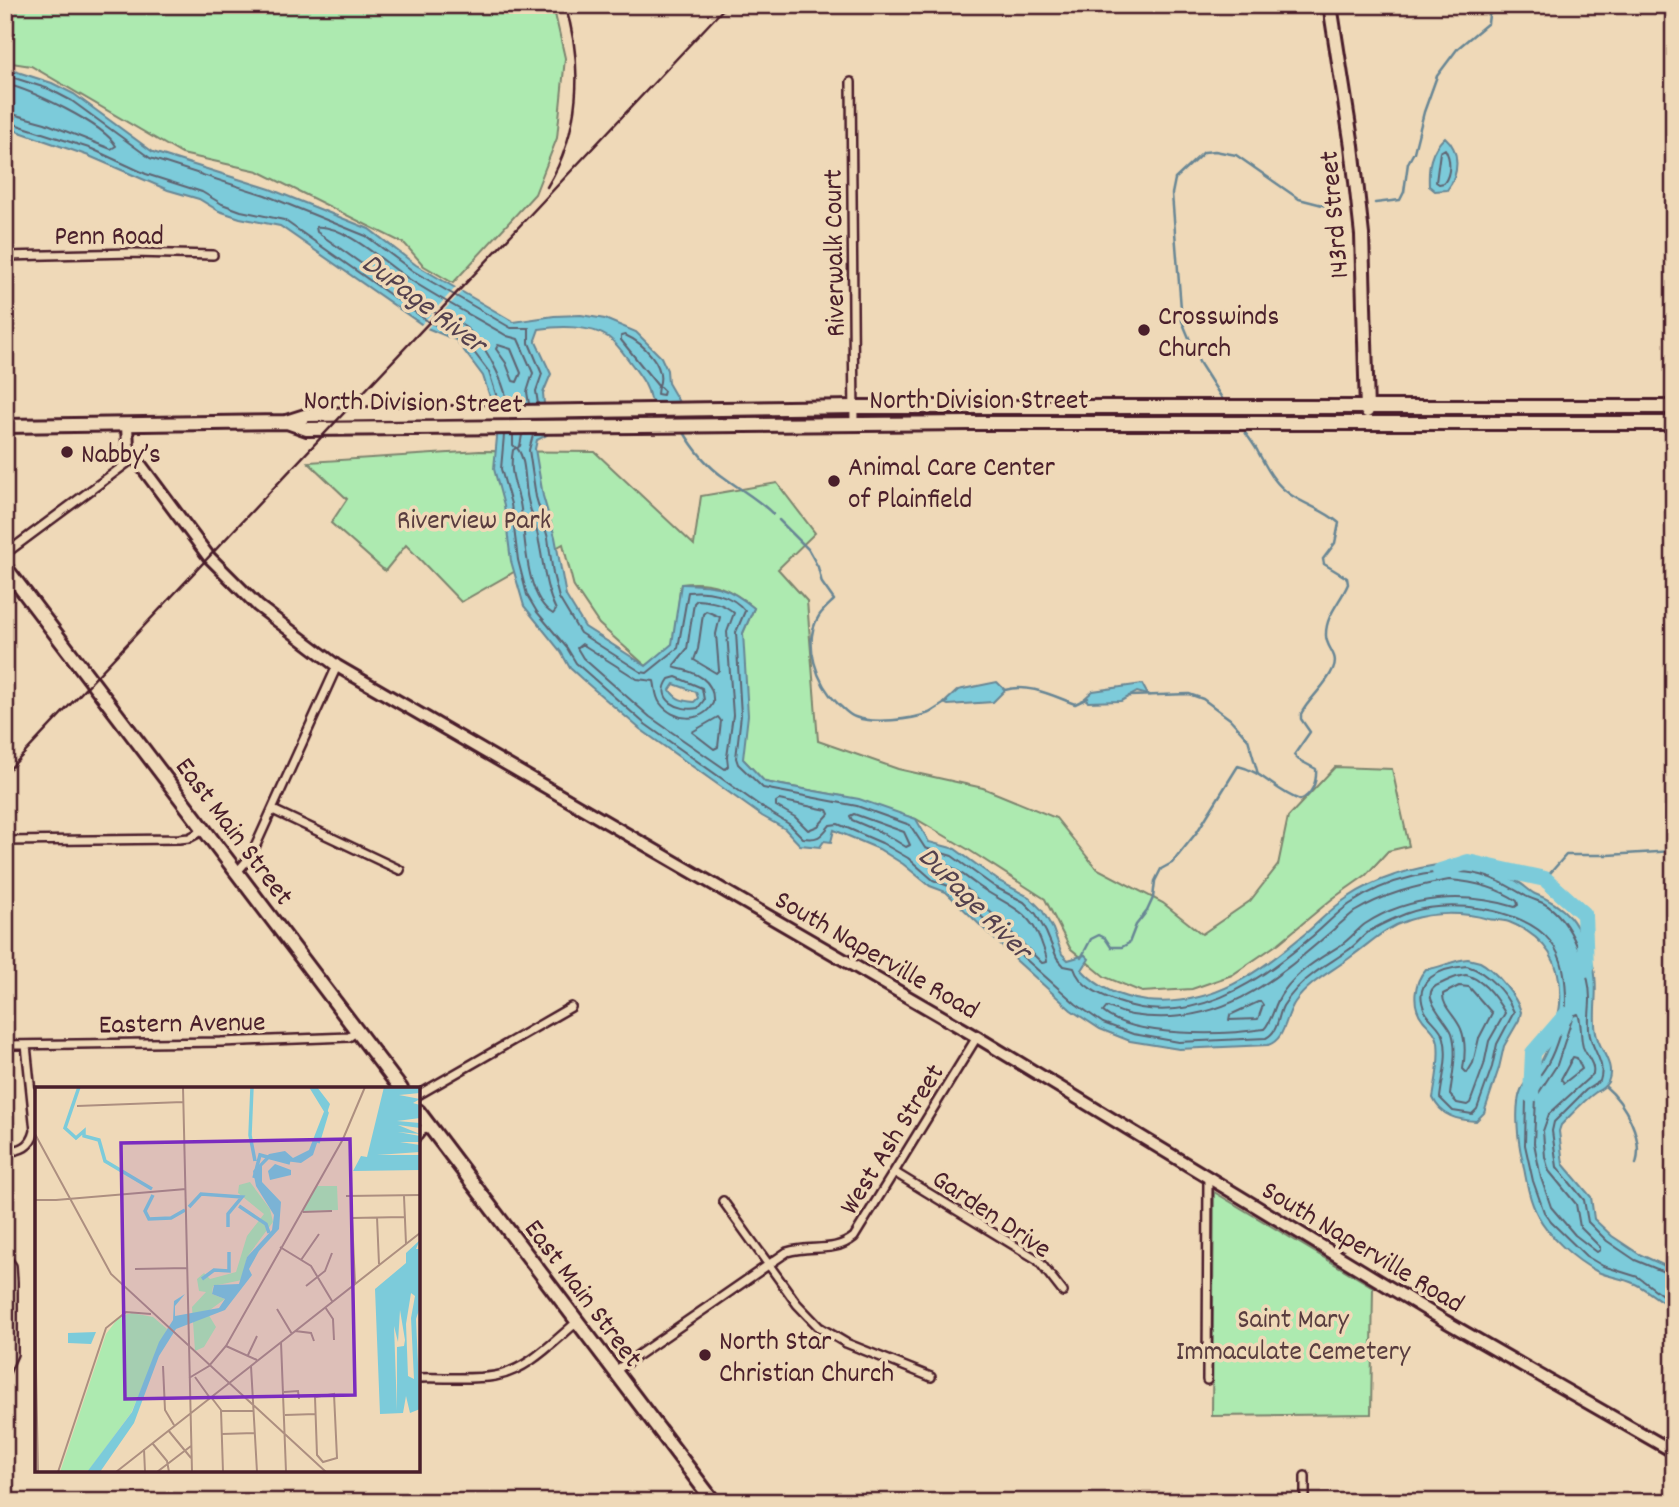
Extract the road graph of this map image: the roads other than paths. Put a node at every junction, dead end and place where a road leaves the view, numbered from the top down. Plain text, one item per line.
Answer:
1 (1330, 5) edge
2 (851, 82) dead end
3 (214, 255) dead end
4 (5, 256) edge
5 (1114, 406) junction
6 (1367, 406) junction
7 (854, 407) junction
8 (1674, 407) edge
9 (286, 422) junction
10 (1114, 422) junction
11 (1367, 422) junction
12 (1674, 423) edge
13 (854, 424) junction
14 (127, 425) junction
15 (5, 426) edge
16 (134, 458) junction
17 (5, 554) edge
18 (5, 568) edge
19 (337, 667) junction
20 (273, 810) junction
21 (204, 830) junction
22 (5, 841) edge
23 (400, 870) dead end
24 (237, 872) junction
25 (570, 1007) dead end
26 (357, 1031) junction
27 (977, 1037) junction
28 (5, 1045) edge
29 (26, 1045) junction
30 (399, 1087) edge
31 (420, 1094) edge
32 (420, 1113) edge
33 (428, 1123) junction
34 (420, 1133) edge
35 (5, 1151) edge
36 (894, 1172) junction
37 (1208, 1178) junction
38 (723, 1201) dead end
39 (5, 1256) edge
40 (768, 1264) junction
41 (1063, 1292) dead end
42 (577, 1322) junction
43 (5, 1371) edge
44 (615, 1371) junction
45 (931, 1377) dead end
46 (420, 1378) edge
47 (1207, 1380) dead end
48 (1674, 1452) edge
49 (1305, 1476) dead end
50 (714, 1502) edge
51 (1305, 1502) edge

1 - 6 main road, 143rd Street
2 - 7 street, Riverwalk Court
3 - 4 street, Penn Road
5 - 6 main road, North Division Street
5 - 7 main road, North Division Street
5 - 10 main road
6 - 8 main road, North Division Street
6 - 11 main road, 143rd Street
7 - 9 main road, North Division Street
7 - 13 street, Riverwalk Court
9 - 13 main road, North Division Street
9 - 14 main road, North Division Street
10 - 11 main road, North Division Street
10 - 13 main road, North Division Street
11 - 12 main road, North Division Street
14 - 15 main road, North Division Street
14 - 16 main road, South Naperville Road
16 - 17 street
16 - 19 main road, South Naperville Road
18 - 21 main road, East Main Street
19 - 20 street
19 - 27 main road, South Naperville Road
20 - 23 street
20 - 24 street
21 - 22 street
21 - 24 main road, East Main Street
24 - 26 main road, East Main Street
25 - 31 street
26 - 29 street, Eastern Avenue
26 - 30 main road, East Main Street
27 - 36 street, West Ash Street
27 - 37 main road, South Naperville Road
28 - 29 street, Eastern Avenue
29 - 35 street
32 - 33 main road, East Main Street
33 - 34 street
33 - 42 main road, East Main Street
36 - 40 street, West Ash Street
36 - 41 street, Garden Drive
37 - 47 street
37 - 48 main road, South Naperville Road
38 - 40 street
39 - 43 street
40 - 44 street, West Ash Street
40 - 45 street
42 - 44 main road, East Main Street
42 - 46 street
44 - 50 main road, East Main Street
49 - 51 street

